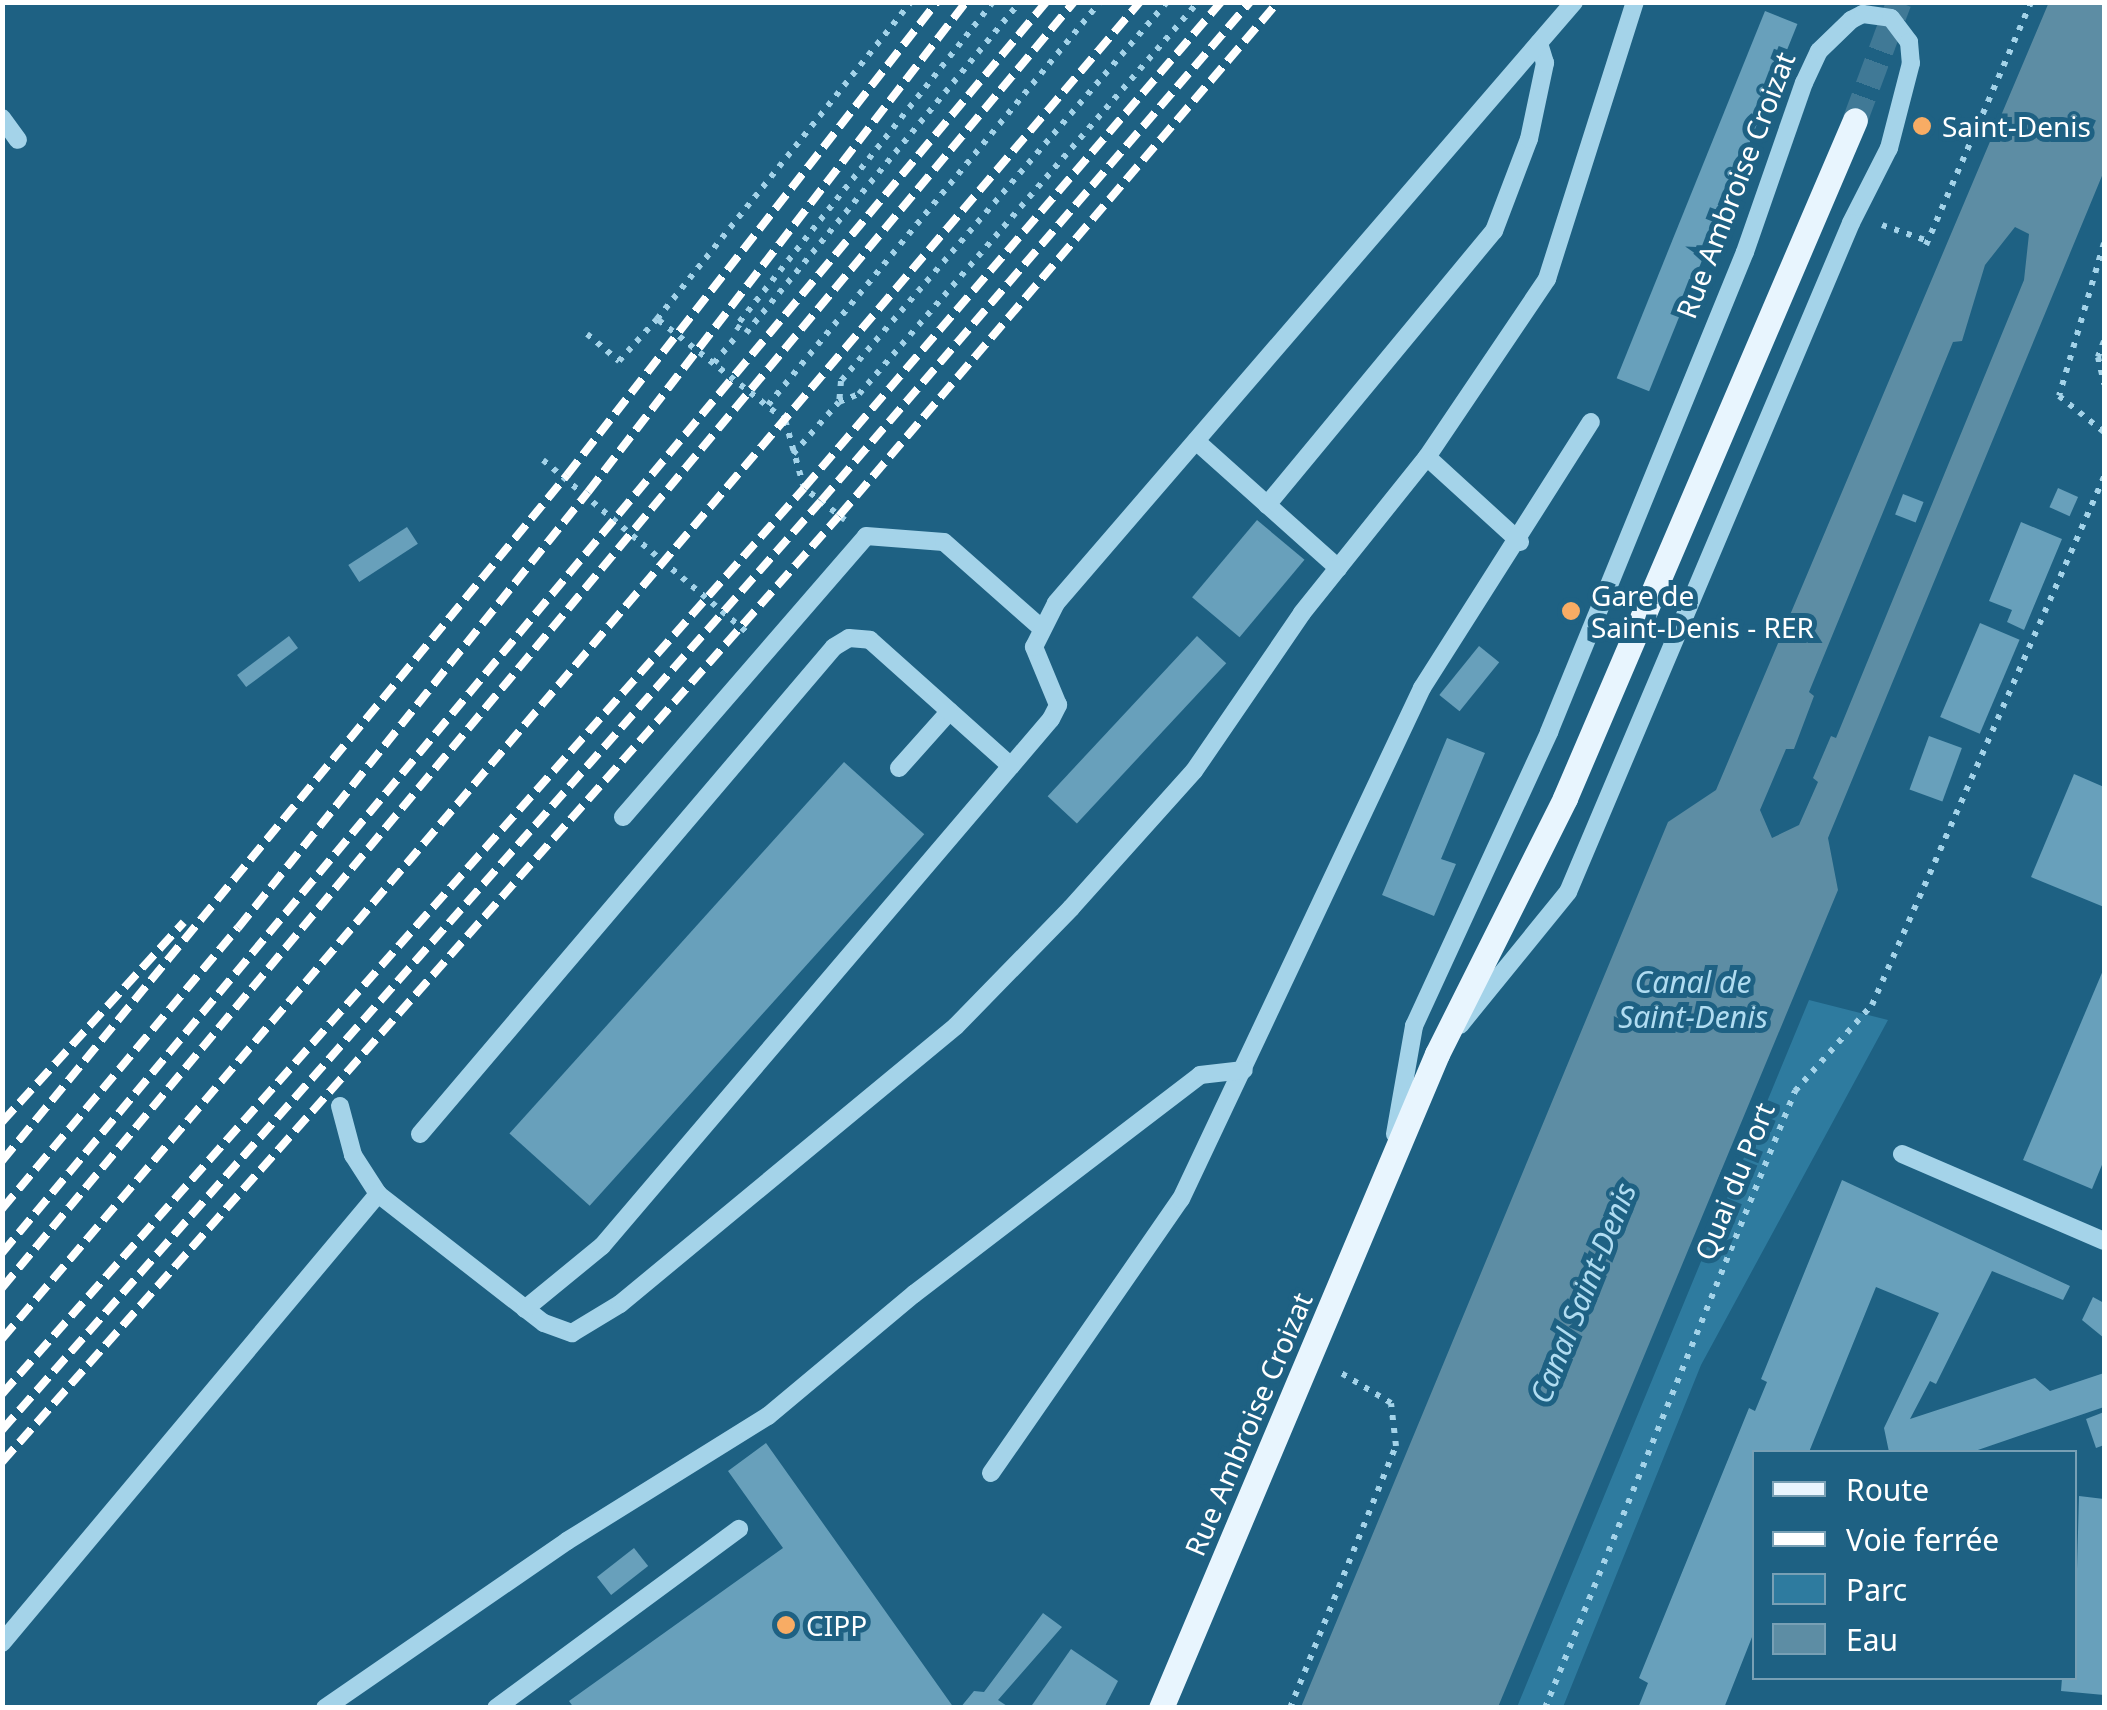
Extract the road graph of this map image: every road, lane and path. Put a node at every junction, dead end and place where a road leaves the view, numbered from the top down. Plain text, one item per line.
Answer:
1 (911, 2) edge
2 (992, 2) edge
3 (1020, 2) edge
4 (1100, 2) edge
5 (1167, 2) edge
6 (1198, 2) edge
7 (1574, 2) edge
8 (1635, 2) edge
9 (1839, 2) edge
10 (2032, 2) edge
11 (1850, 20) junction
12 (1539, 43) junction
13 (2, 118) edge
14 (1854, 120) tunnel mouth
15 (18, 140) dead end
16 (1889, 228) dead end
17 (2104, 243) edge
18 (657, 319) junction
19 (587, 334) dead end
20 (734, 339) dead end
21 (2104, 341) edge
22 (714, 363) junction
23 (2104, 384) edge
24 (839, 402) junction
25 (768, 405) junction
26 (1591, 422) dead end
27 (2104, 432) edge
28 (1196, 441) junction
29 (793, 455) junction
30 (1427, 457) junction
31 (543, 460) dead end
32 (2104, 478) edge
33 (1267, 505) junction
34 (866, 536) junction
35 (1520, 542) junction
36 (1338, 568) junction
37 (1040, 627) junction
38 (766, 647) junction
39 (950, 712) junction
40 (1011, 766) junction
41 (899, 768) dead end
42 (623, 817) dead end
43 (1436, 1054) junction
44 (1244, 1070) junction
45 (340, 1106) dead end
46 (420, 1134) dead end
47 (1902, 1154) dead end
48 (1390, 1164) junction
49 (378, 1194) junction
50 (2104, 1241) edge
51 (525, 1309) junction
52 (1309, 1355) junction
53 (990, 1473) dead end
54 (738, 1529) dead end
55 (2, 1643) edge
56 (326, 1708) edge
57 (496, 1708) edge
58 (1162, 1708) edge
59 (1290, 1708) edge
60 (1545, 1708) edge

1 - 18 path
2 - 3 path
4 - 25 path
5 - 24 path
6 - 24 path
7 - 12 street
8 - 30 street
9 - 11 street
10 - 16 path
11 - 43 street, Rue Ambroise Croizat
11 - 48 street, Rue Ambroise Croizat
12 - 28 street
12 - 33 street
13 - 15 street
14 - 43 main road, Rue Ambroise Croizat
17 - 27 path
18 - 19 path
18 - 22 path
20 - 22 path
21 - 23 path
22 - 25 path
24 - 29 path
25 - 29 path
26 - 35 street
28 - 33 street
28 - 37 street
29 - 34 path
30 - 35 street
30 - 36 street
31 - 38 path
32 - 60 path, Quai du Port
33 - 36 street
34 - 37 street
34 - 38 street
35 - 44 street
36 - 51 street
37 - 40 street
38 - 42 street
39 - 40 street
39 - 41 street
39 - 46 street
40 - 51 street
43 - 48 main road, Rue Ambroise Croizat
44 - 53 street
44 - 56 street
45 - 49 street
47 - 50 street
48 - 52 main road, Rue Ambroise Croizat
49 - 51 street
49 - 55 street
52 - 58 main road, Rue Ambroise Croizat
52 - 59 path
54 - 57 street

